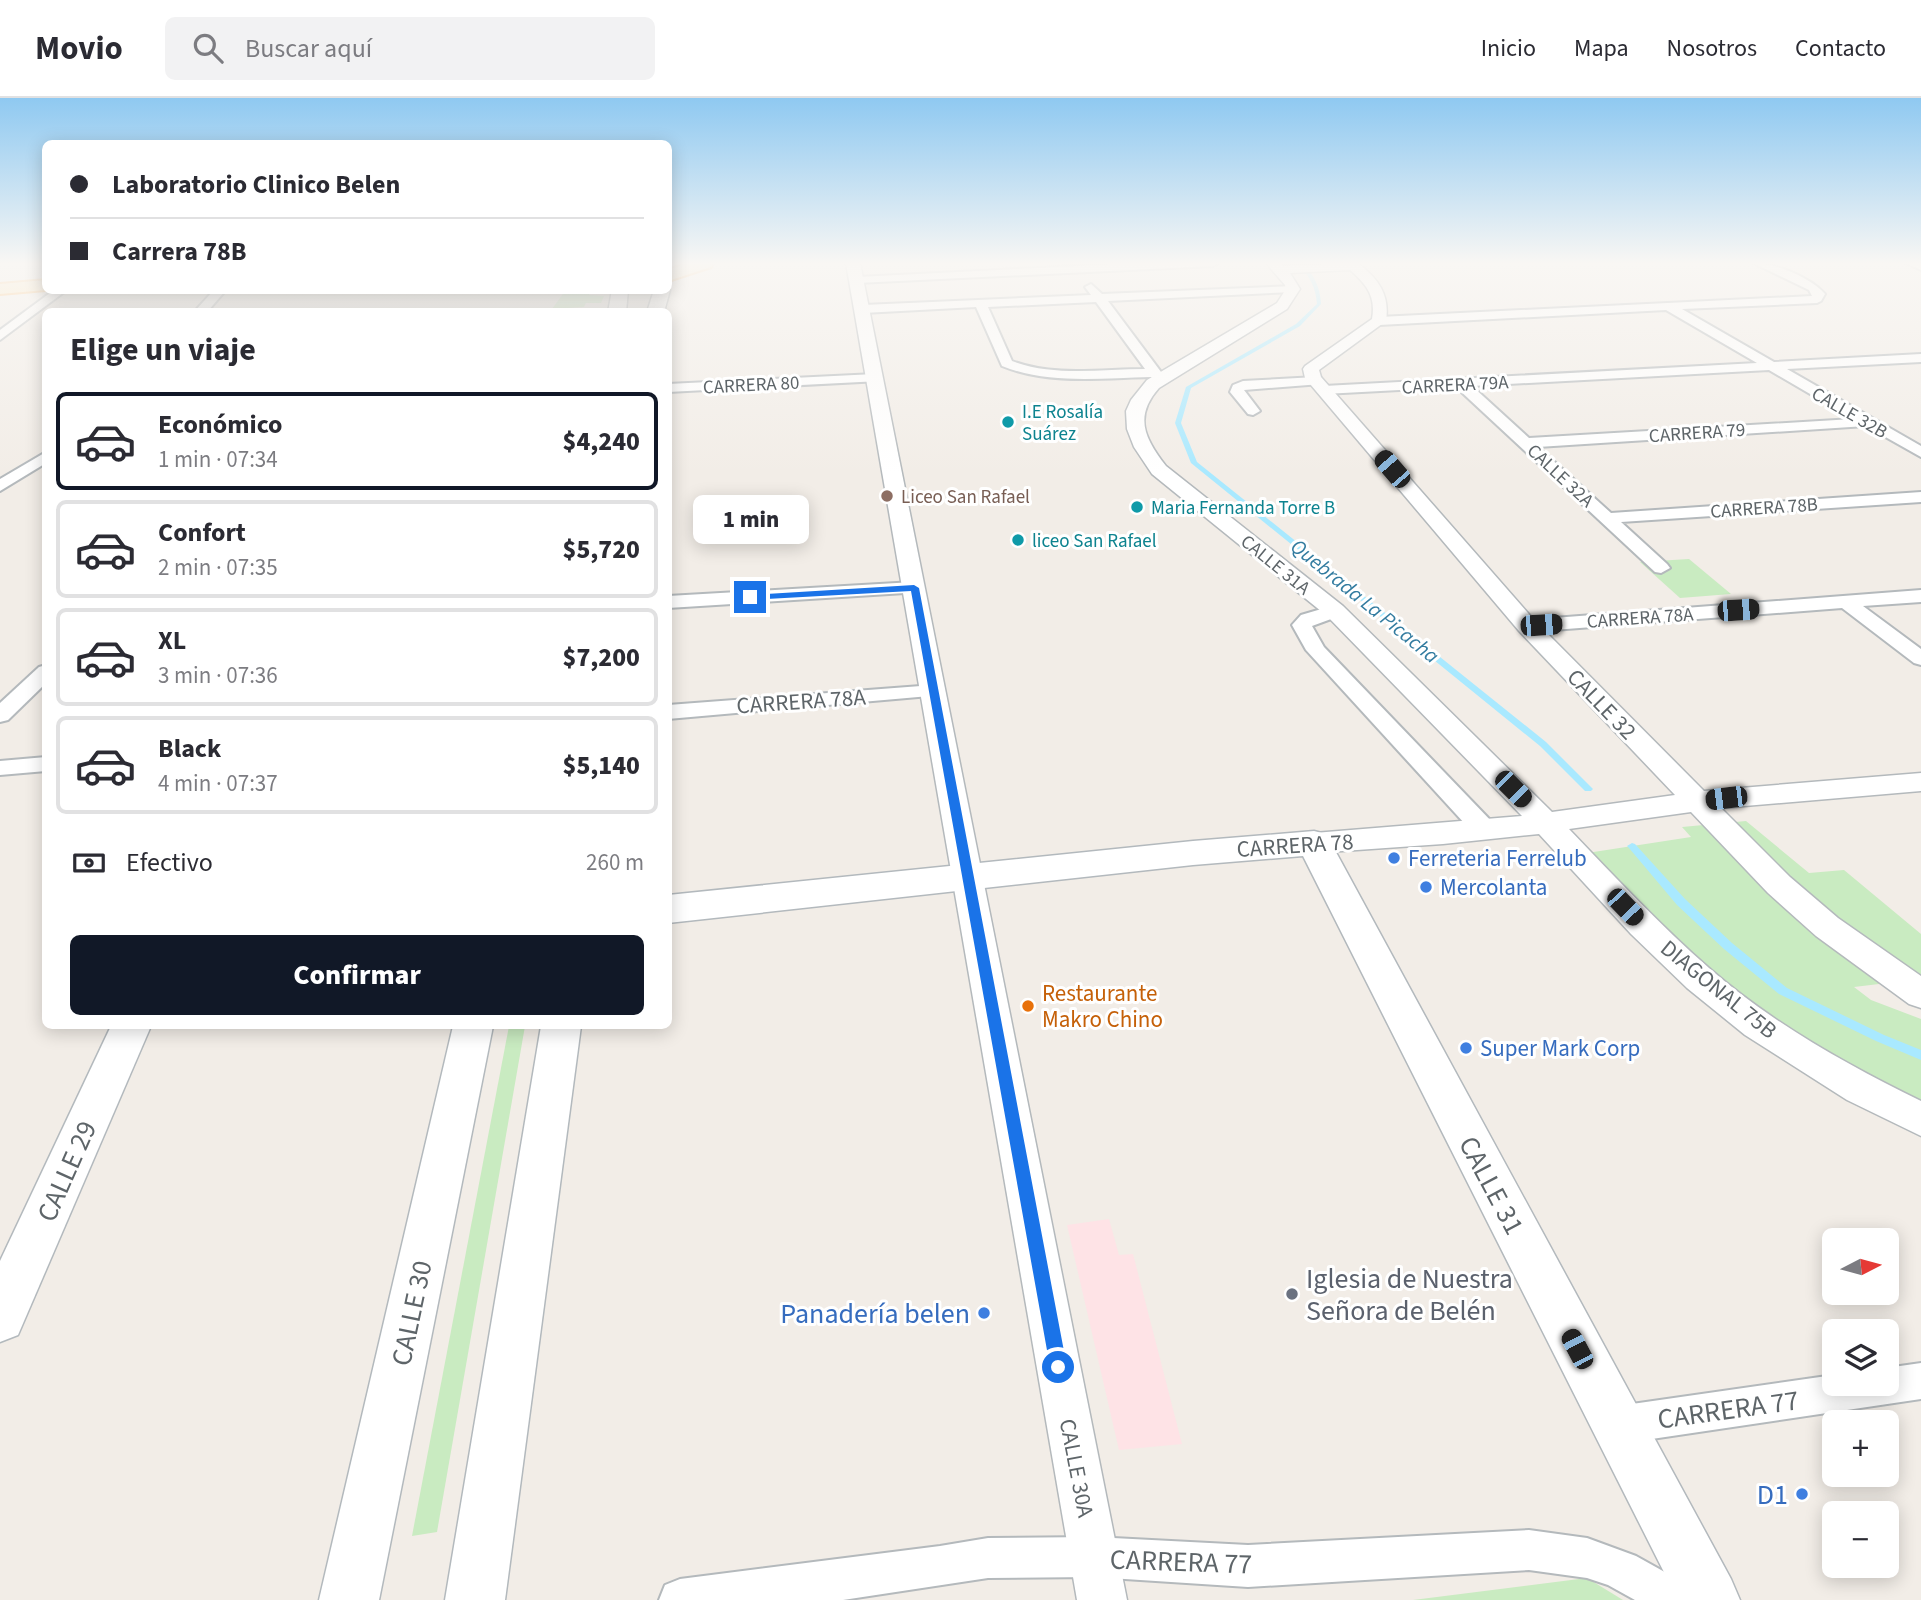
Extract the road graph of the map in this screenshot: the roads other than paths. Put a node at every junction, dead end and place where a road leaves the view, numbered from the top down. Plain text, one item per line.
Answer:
1 (867, 333) edge
2 (994, 333) edge
3 (1124, 333) edge
4 (1234, 333) edge
5 (1362, 333) edge
6 (1715, 333) edge
7 (1921, 358) edge
8 (1894, 359) junction
9 (1772, 366) junction
10 (1921, 373) edge
11 (1156, 377) junction
12 (875, 378) junction
13 (1461, 383) junction
14 (1320, 386) junction
15 (672, 387) edge
16 (1252, 411) dead end
17 (1868, 422) junction
18 (1526, 443) junction
19 (1921, 452) edge
20 (42, 459) edge
21 (0, 486) edge
22 (1921, 497) edge
23 (1607, 518) junction
24 (1661, 568) dead end
25 (914, 588) junction
26 (1921, 596) edge
27 (672, 602) edge
28 (1846, 602) junction
29 (1335, 611) junction
30 (1527, 626) junction
31 (1921, 659) edge
32 (42, 675) edge
33 (934, 691) junction
34 (672, 712) edge
35 (0, 715) edge
36 (42, 764) edge
37 (0, 768) edge
38 (1921, 782) edge
39 (1699, 801) junction
40 (1544, 823) junction
41 (1485, 830) junction
42 (1314, 843) junction
43 (968, 877) junction
44 (672, 909) edge
45 (1921, 994) edge
46 (130, 1029) edge
47 (472, 1029) edge
48 (561, 1029) edge
49 (1921, 1119) edge
50 (0, 1317) edge
51 (1921, 1381) edge
52 (1618, 1426) junction
53 (1098, 1579) edge
54 (349, 1600) edge
55 (475, 1600) edge
56 (680, 1600) edge
57 (1673, 1600) edge
58 (1710, 1600) edge

1 - 12 street, CALLE 30A
2 - 11 street
3 - 11 street
4 - 11 street, CALLE 31A
5 - 14 street
6 - 9 street, CALLE 32B
7 - 8 street, CARRERA 79A
8 - 9 street, CARRERA 79A
8 - 10 street
9 - 13 street, CARRERA 79A
9 - 17 street, CALLE 32B
11 - 29 street, CALLE 31A
12 - 15 street, CARRERA 80
12 - 25 street, CALLE 30A
13 - 14 street, CARRERA 79A
13 - 18 street, CALLE 32A
14 - 16 street, CARRERA 79A
14 - 30 street, CALLE 32
17 - 18 street, CARRERA 79
17 - 19 street, CALLE 32B
18 - 23 street, CALLE 32A
20 - 21 street
22 - 23 street, CARRERA 78B
23 - 24 street, CALLE 32A
25 - 27 street
25 - 33 street, CALLE 30A
26 - 28 street, CARRERA 78A
28 - 30 street, CARRERA 78A
28 - 31 street
29 - 40 street, CALLE 31A
29 - 41 street, CALLE 31A
30 - 39 street, CALLE 32
32 - 35 street
33 - 34 street, CARRERA 78A
33 - 43 street, CALLE 30A
36 - 37 street
38 - 39 street, CARRERA 78
39 - 40 street, CARRERA 78
39 - 45 street, CALLE 32
40 - 41 street, CARRERA 78
40 - 49 street, DIAGONAL 75B
41 - 42 street, CARRERA 78
42 - 43 main road, CARRERA 78
42 - 52 main road, CALLE 31
43 - 44 main road, CARRERA 78
43 - 53 street, CALLE 30A
46 - 50 main road, CALLE 29
47 - 54 main road, CALLE 30
48 - 55 main road
51 - 52 street, CARRERA 77
52 - 58 main road, CALLE 31
53 - 56 street, CARRERA 77
53 - 57 street, CARRERA 77

